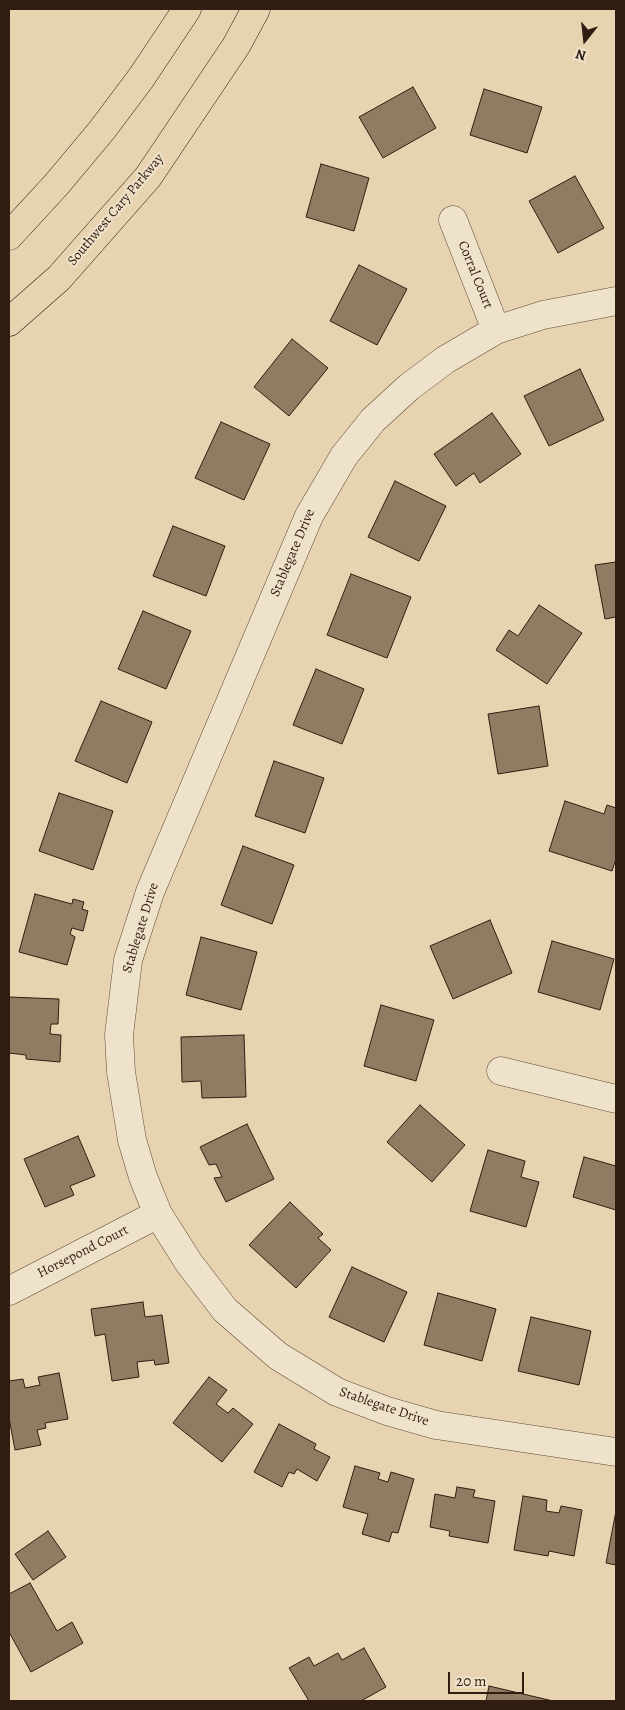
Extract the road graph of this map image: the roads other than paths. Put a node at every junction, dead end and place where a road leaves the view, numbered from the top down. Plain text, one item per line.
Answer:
1 (187, 9) edge
2 (256, 9) edge
3 (454, 220) dead end
4 (9, 236) edge
5 (616, 301) edge
6 (9, 322) edge
7 (496, 330) junction
8 (501, 1072) dead end
9 (616, 1099) edge
10 (158, 1214) junction
11 (9, 1291) edge
12 (616, 1452) edge

1 - 4 main road
2 - 6 main road, Southwest Cary Parkway
3 - 7 street, Corral Court
5 - 7 street, Stablegate Drive
7 - 10 street, Stablegate Drive
8 - 9 street
10 - 11 street, Horsepond Court
10 - 12 street, Stablegate Drive

